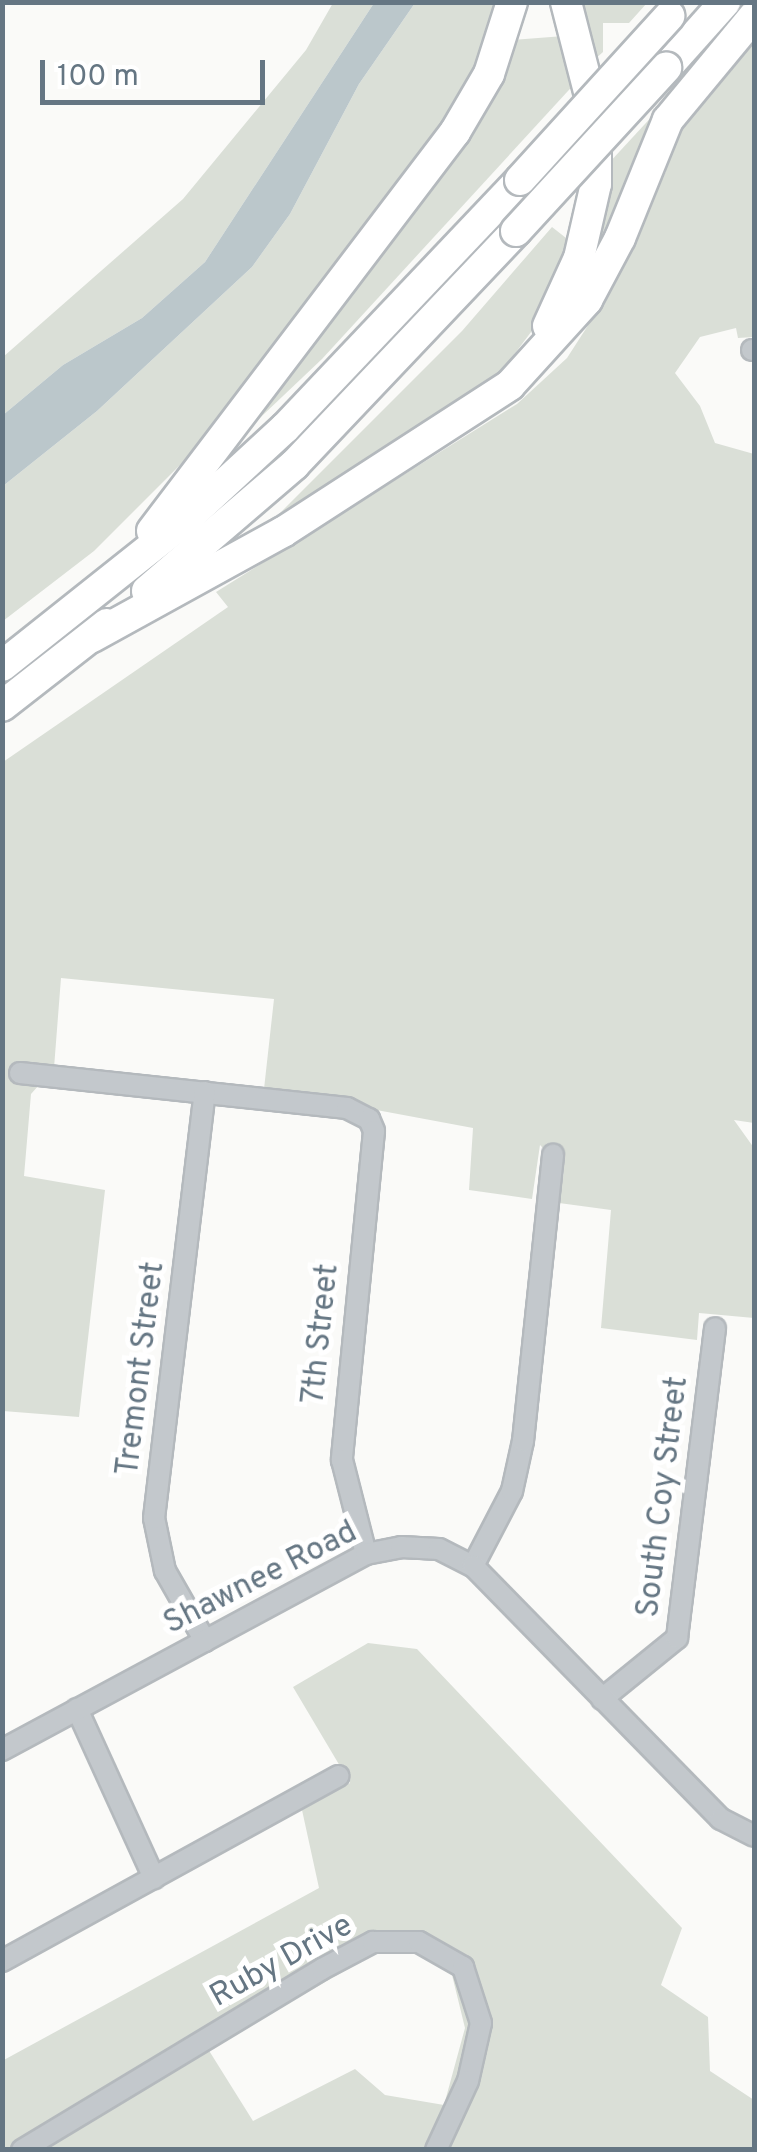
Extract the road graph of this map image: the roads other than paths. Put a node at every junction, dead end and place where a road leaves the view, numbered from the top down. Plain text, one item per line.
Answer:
1 (512, 2) edge
2 (566, 2) edge
3 (724, 2) edge
4 (675, 9) edge
5 (754, 16) edge
6 (523, 372) junction
7 (120, 573) junction
8 (92, 637) junction
9 (2, 666) edge
10 (2, 706) edge
11 (20, 1072) dead end
12 (206, 1092) junction
13 (553, 1156) dead end
14 (716, 1328) dead end
15 (366, 1554) junction
16 (473, 1566) junction
17 (204, 1641) junction
18 (602, 1698) junction
19 (78, 1709) junction
20 (6, 1740) edge
21 (339, 1776) dead end
22 (754, 1836) edge
23 (154, 1878) junction
24 (2, 1961) edge
25 (22, 2150) edge
26 (436, 2150) edge

1 - 7 highway
2 - 6 highway
3 - 8 highway, bridge
4 - 7 highway, bridge
5 - 6 highway
6 - 8 highway
7 - 9 highway
8 - 10 highway
11 - 12 street
12 - 15 street, 7th Street
12 - 17 street, Tremont Street
13 - 16 street
14 - 18 street, South Coy Street
15 - 16 street, Shawnee Road
15 - 17 street, Shawnee Road
16 - 18 street, Shawnee Road
17 - 19 street, Shawnee Road
18 - 22 street, Shawnee Road
19 - 20 street, Shawnee Road
19 - 23 street
21 - 23 street
23 - 24 street
25 - 26 street, Ruby Drive

